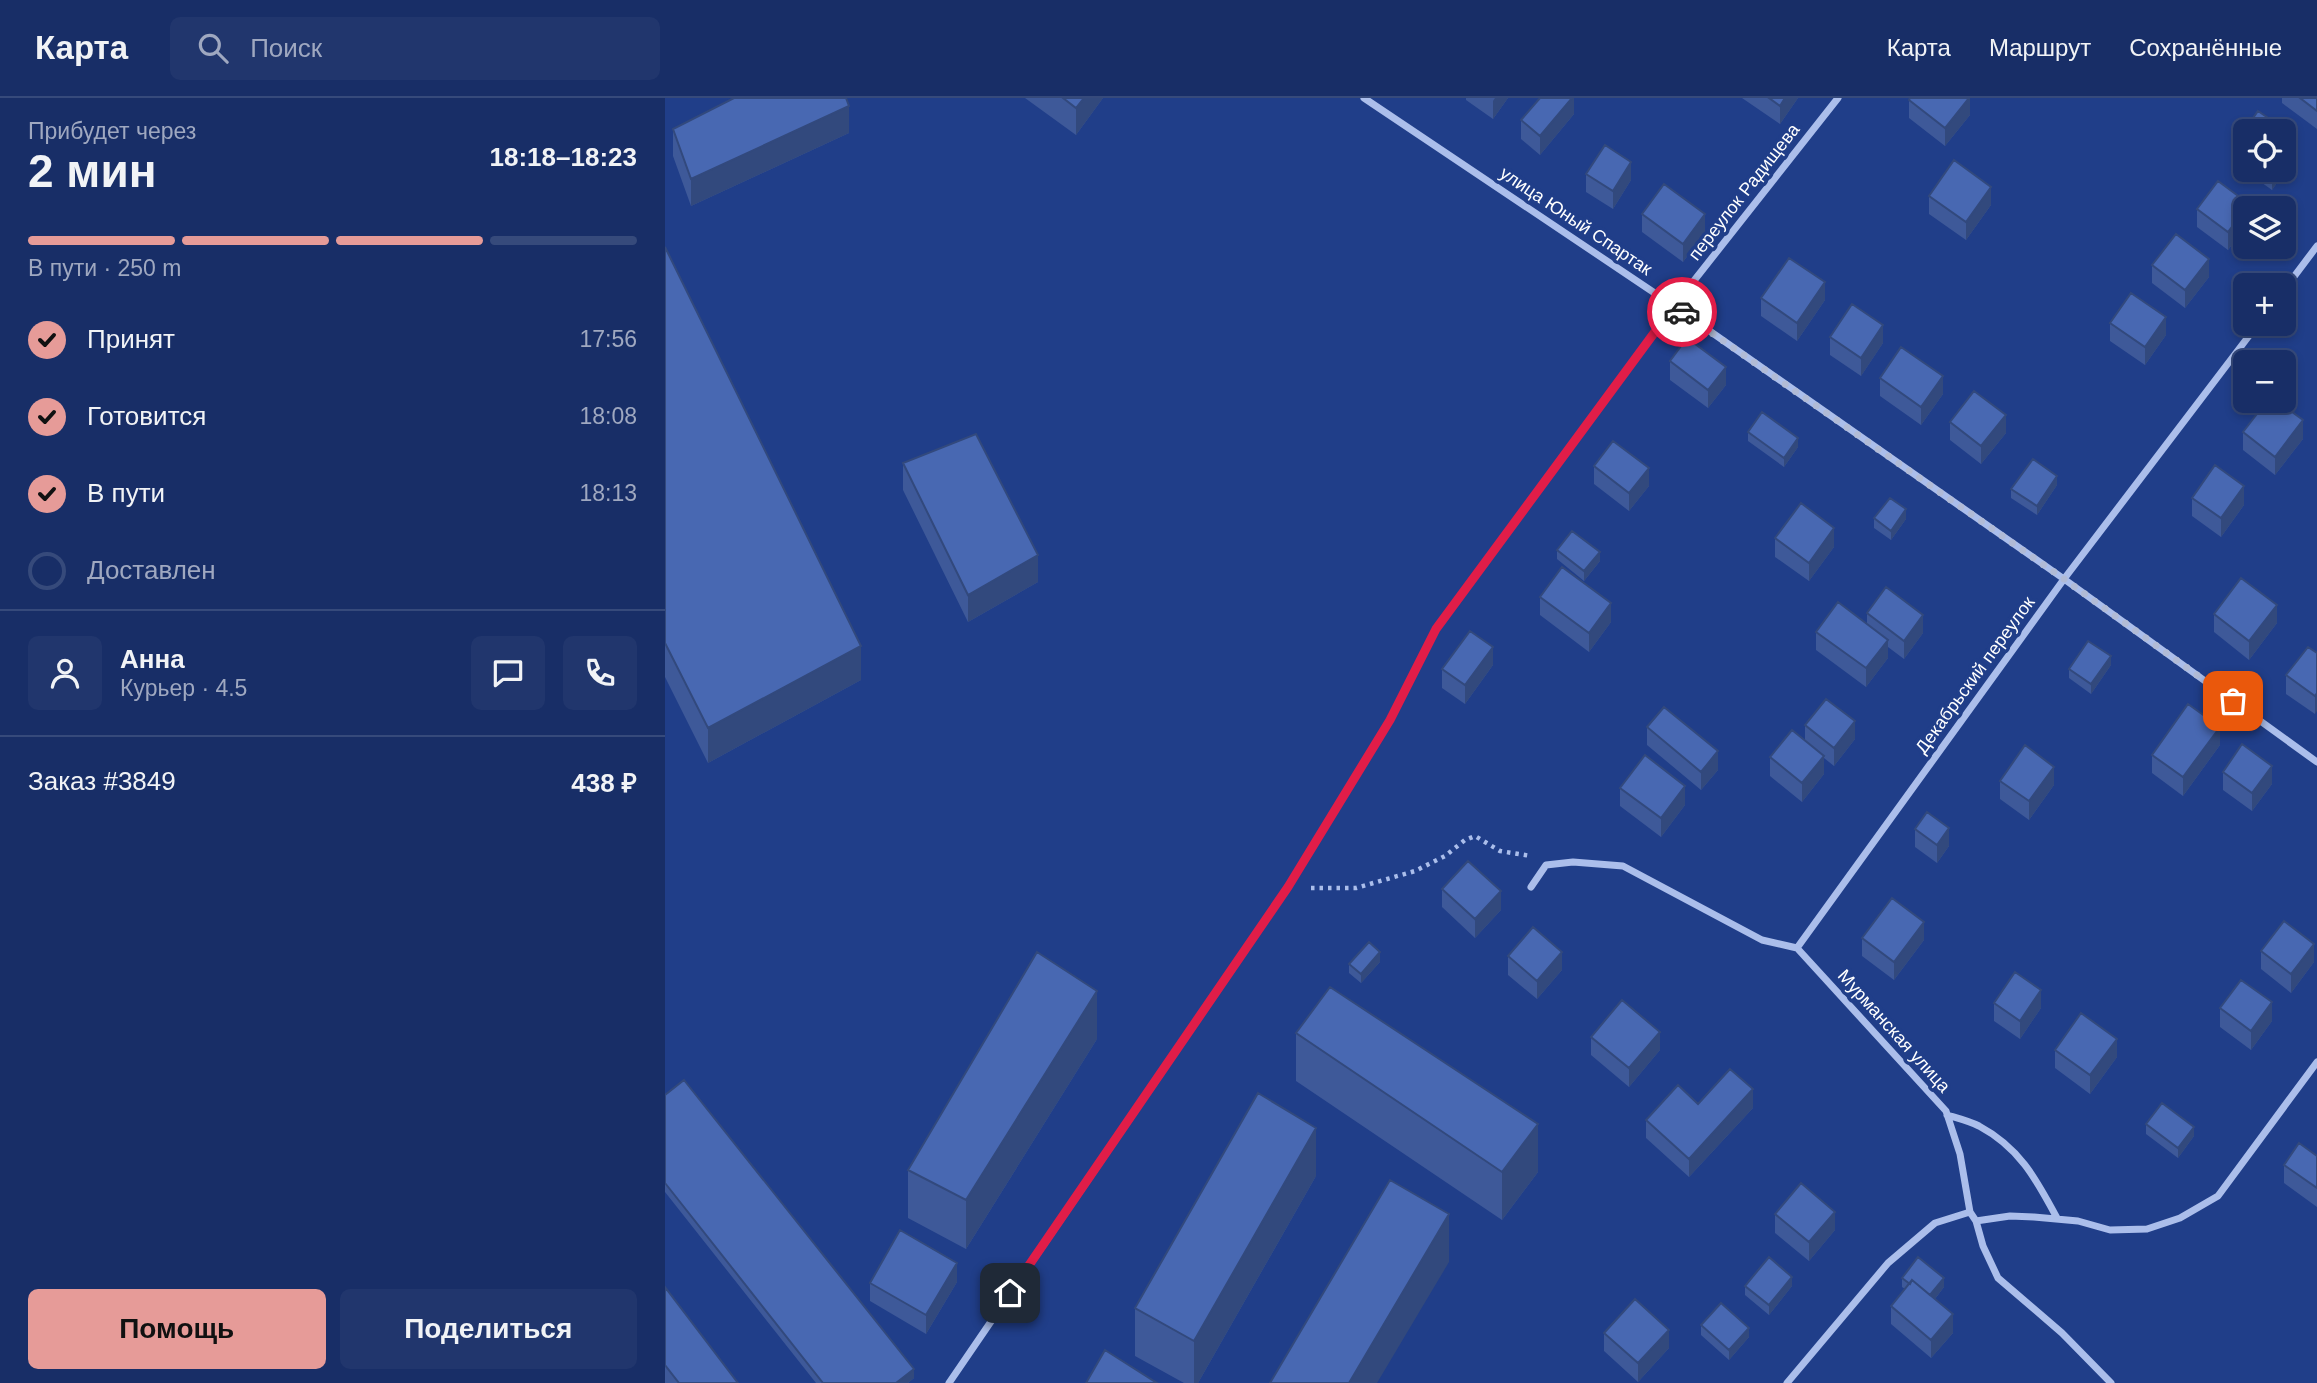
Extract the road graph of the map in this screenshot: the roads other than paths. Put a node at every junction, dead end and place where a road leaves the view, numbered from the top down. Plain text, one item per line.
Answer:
1 (1364, 98) edge
2 (1838, 98) edge
3 (2317, 246) edge
4 (2296, 273) edge
5 (1674, 306) junction
6 (2249, 336) edge
7 (2064, 579) junction
8 (2317, 762) edge
9 (1531, 887) dead end
10 (1797, 948) junction
11 (2317, 1062) edge
12 (1947, 1115) junction
13 (1970, 1212) junction
14 (2057, 1218) junction
15 (1976, 1222) junction
16 (949, 1383) edge
17 (1787, 1383) edge
18 (2111, 1383) edge

1 - 5 street, улица Юный Спартак
2 - 5 street, переулок Радищева
3 - 4 street
5 - 7 street, улица Юный Спартак
5 - 16 street, переулок Радищева
6 - 7 street, Декабрьский переулок
7 - 8 street, улица Юный Спартак
7 - 10 street, Декабрьский переулок
9 - 10 street
10 - 12 street, Мурманская улица
11 - 14 street
12 - 13 street, Мурманская улица
12 - 14 street
13 - 15 street, Мурманская улица
13 - 17 street
14 - 15 street
15 - 18 street, Мурманская улица

